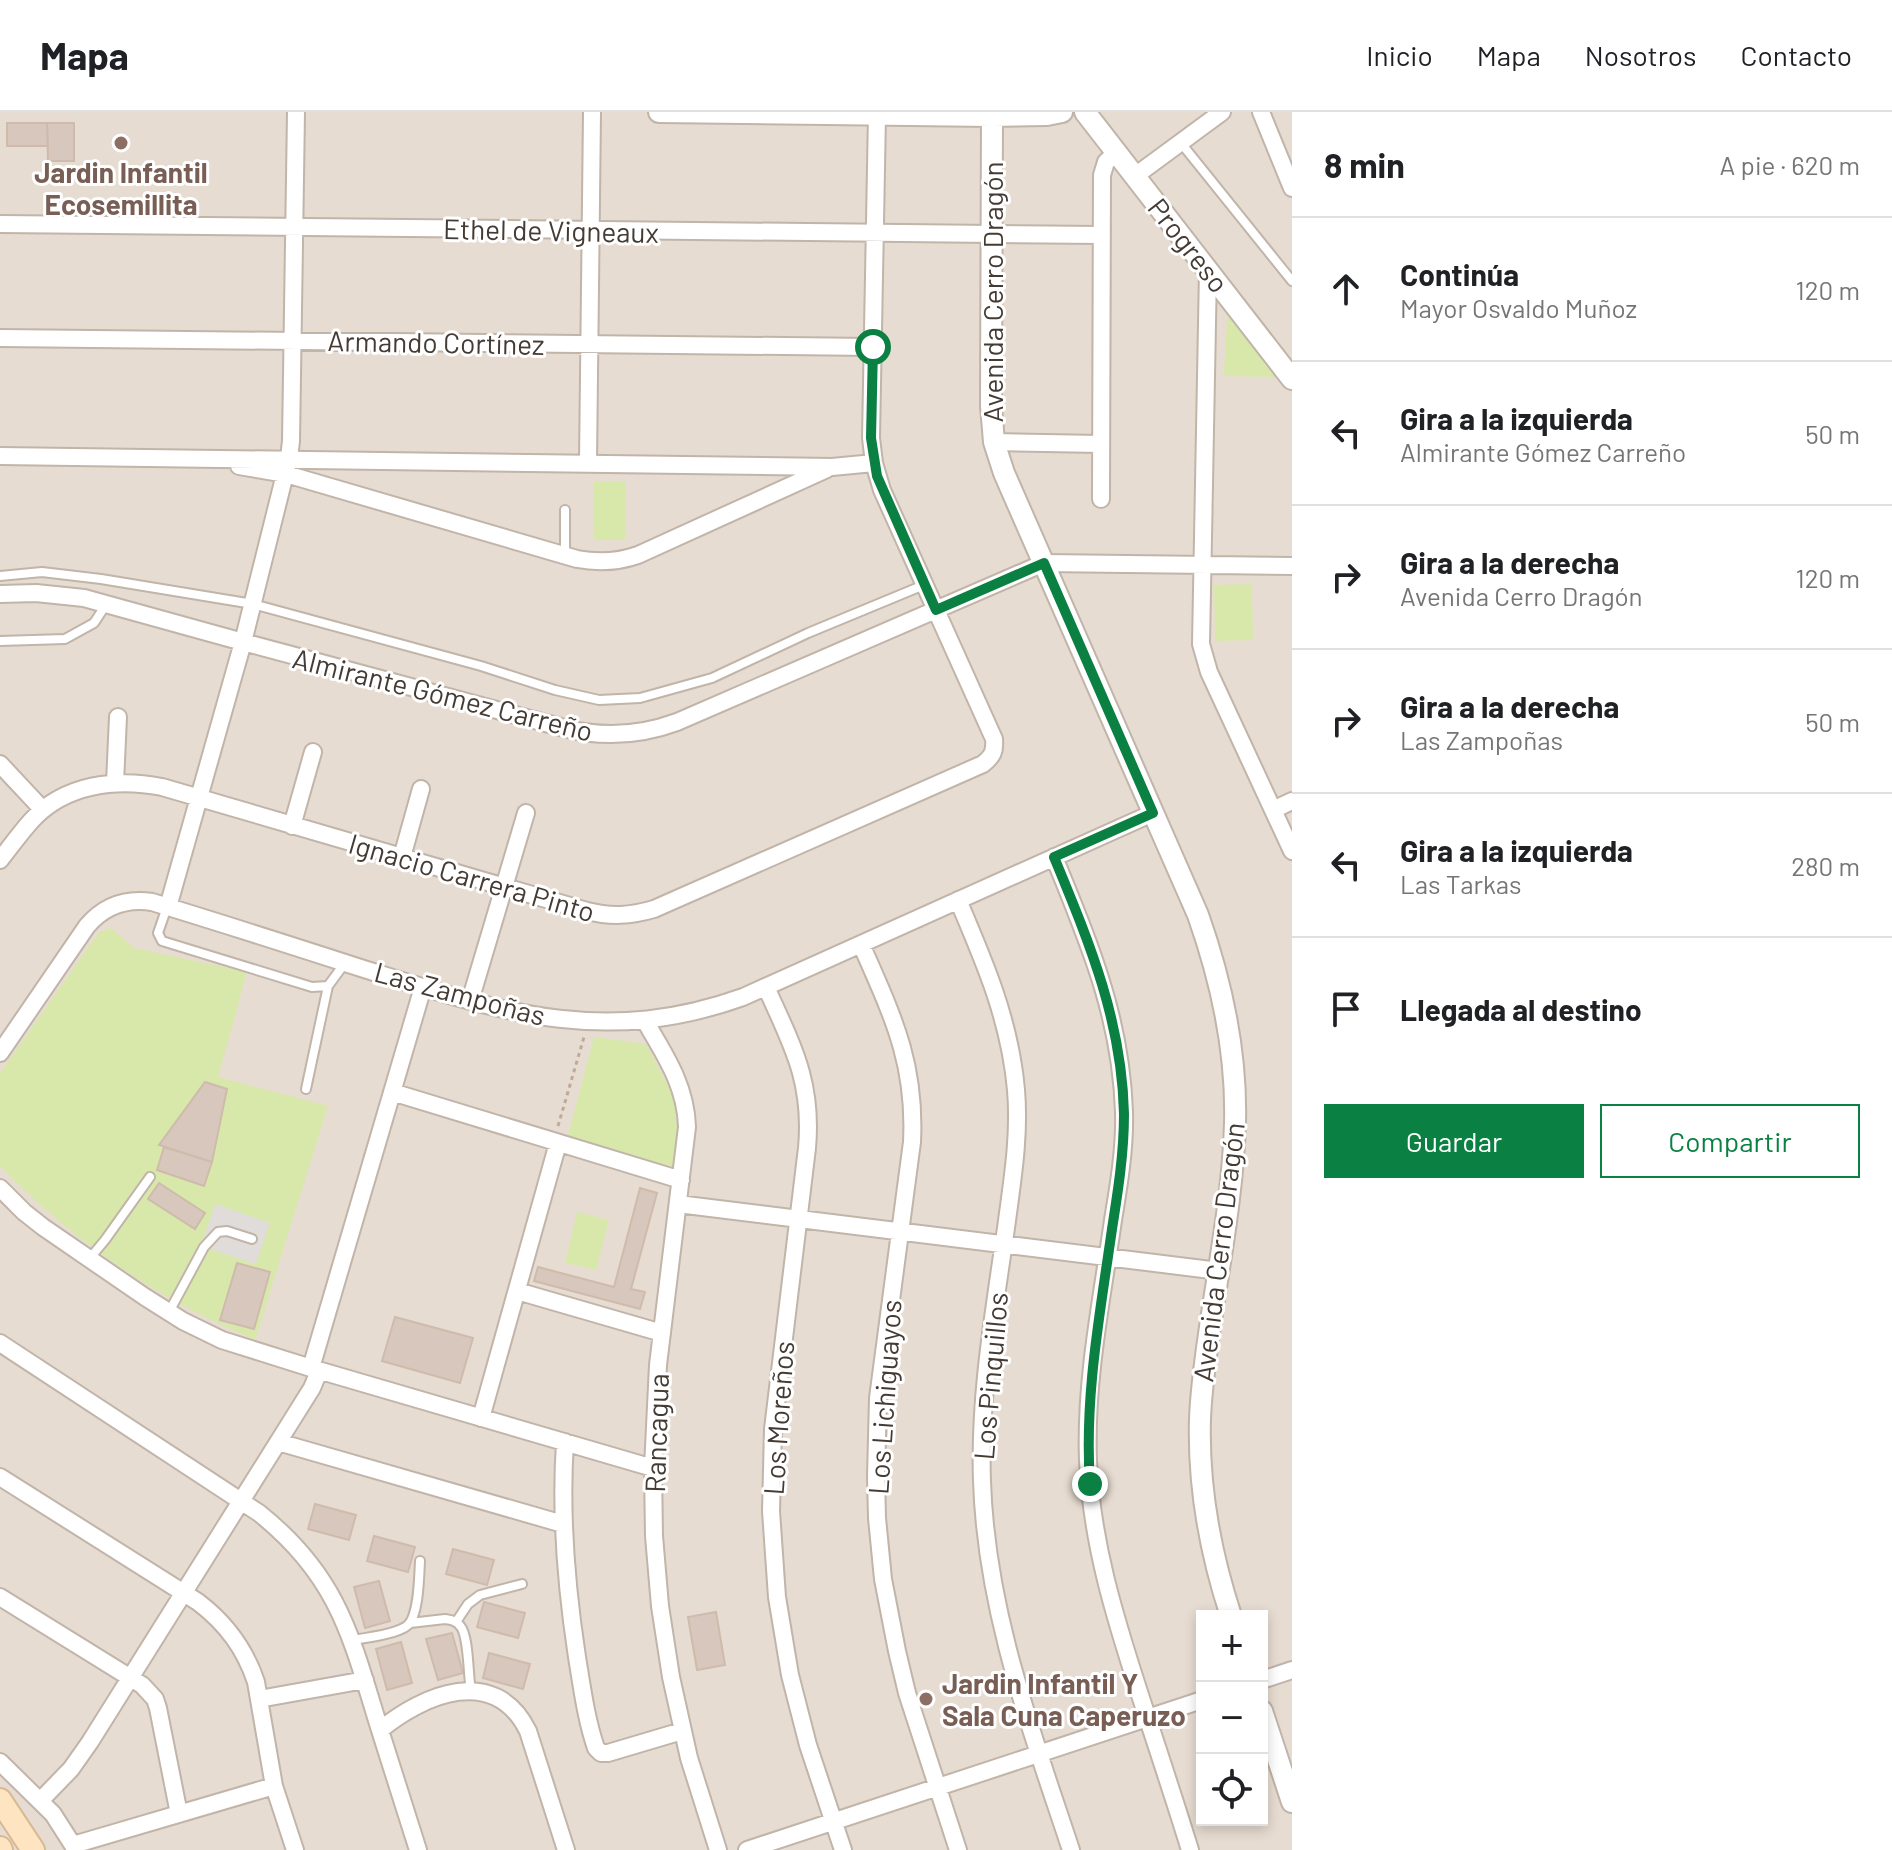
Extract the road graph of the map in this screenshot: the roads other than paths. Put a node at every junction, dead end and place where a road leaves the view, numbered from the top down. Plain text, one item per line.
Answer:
1 (296, 112) edge
2 (592, 112) edge
3 (659, 112) edge
4 (709, 112) edge
5 (1062, 112) edge
6 (1085, 112) edge
7 (1222, 112) edge
8 (1261, 112) edge
9 (830, 113) edge
10 (877, 114) junction
11 (992, 116) junction
12 (1181, 142) junction
13 (1117, 152) junction
14 (1135, 176) junction
15 (1292, 188) edge
16 (0, 224) edge
17 (294, 227) junction
18 (590, 230) junction
19 (875, 233) junction
20 (991, 234) junction
21 (1102, 235) junction
22 (1208, 270) junction
23 (1292, 281) edge
24 (0, 338) edge
25 (292, 341) junction
26 (589, 344) junction
27 (873, 347) junction
28 (1292, 379) edge
29 (994, 442) junction
30 (1101, 444) junction
31 (0, 456) edge
32 (588, 463) junction
33 (874, 463) junction
34 (288, 466) junction
35 (832, 467) junction
36 (1101, 499) dead end
37 (565, 510) dead end
38 (565, 556) junction
39 (1044, 563) junction
40 (1201, 565) junction
41 (1292, 566) edge
42 (0, 576) edge
43 (924, 585) junction
44 (0, 594) edge
45 (107, 603) junction
46 (253, 604) junction
47 (936, 610) junction
48 (0, 641) edge
49 (243, 642) junction
50 (118, 717) dead end
51 (313, 752) dead end
52 (0, 764) edge
53 (115, 783) junction
54 (421, 789) dead end
55 (199, 799) junction
56 (1292, 801) edge
57 (43, 810) junction
58 (1273, 810) junction
59 (526, 813) dead end
60 (1153, 813) junction
61 (292, 826) junction
62 (1292, 851) edge
63 (402, 857) junction
64 (1054, 857) junction
65 (0, 860) edge
66 (505, 887) junction
67 (958, 900) junction
68 (168, 907) junction
69 (861, 944) junction
70 (345, 963) junction
71 (328, 986) junction
72 (423, 987) junction
73 (766, 987) junction
74 (470, 1001) junction
75 (645, 1021) junction
76 (0, 1053) edge
77 (306, 1089) dead end
78 (392, 1092) junction
79 (556, 1142) junction
80 (150, 1177) dead end
81 (681, 1180) junction
82 (0, 1188) edge
83 (678, 1204) junction
84 (799, 1219) junction
85 (900, 1231) junction
86 (252, 1239) dead end
87 (1004, 1244) junction
88 (1108, 1257) junction
89 (89, 1259) junction
90 (1219, 1271) junction
91 (517, 1291) junction
92 (169, 1312) junction
93 (662, 1333) junction
94 (0, 1343) edge
95 (315, 1369) junction
96 (481, 1418) junction
97 (278, 1442) junction
98 (565, 1442) junction
99 (653, 1468) junction
100 (0, 1477) edge
101 (241, 1501) junction
102 (563, 1524) junction
103 (420, 1561) dead end
104 (522, 1584) dead end
105 (184, 1593) junction
106 (0, 1597) edge
107 (1229, 1610) edge
108 (456, 1622) junction
109 (410, 1623) junction
110 (352, 1640) junction
111 (1292, 1670) edge
112 (130, 1678) junction
113 (1268, 1678) edge
114 (365, 1680) junction
115 (471, 1691) junction
116 (259, 1699) junction
117 (1196, 1702) edge
118 (1148, 1718) junction
119 (1268, 1729) edge
120 (380, 1730) junction
121 (682, 1731) junction
122 (1039, 1754) junction
123 (0, 1762) edge
124 (274, 1786) junction
125 (938, 1787) junction
126 (0, 1800) edge
127 (40, 1801) junction
128 (1292, 1802) edge
129 (179, 1814) junction
130 (834, 1822) junction
131 (74, 1847) edge
132 (33, 1850) edge
133 (295, 1850) edge
134 (418, 1850) edge
135 (566, 1850) edge
136 (718, 1850) edge
137 (747, 1850) edge
138 (843, 1850) edge
139 (958, 1850) edge
140 (1071, 1850) edge
141 (1190, 1850) edge

1 - 17 street
2 - 18 street
3 - 4 street
4 - 9 street
5 - 11 street
6 - 13 street, Progreso
7 - 12 street
8 - 15 street
9 - 10 street
10 - 11 street
10 - 19 street
11 - 20 street, Avenida Cerro Dragón
12 - 14 street
12 - 23 lane
13 - 14 street, Progreso
13 - 21 street
14 - 22 street, Progreso
16 - 17 street, Ethel de Vigneaux
17 - 18 street, Ethel de Vigneaux
17 - 25 street
18 - 19 street, Ethel de Vigneaux
18 - 26 street
19 - 20 street, Ethel de Vigneaux
19 - 27 street
20 - 21 street, Ethel de Vigneaux
20 - 29 street, Avenida Cerro Dragón
21 - 30 street
22 - 28 street, Progreso
22 - 40 street
24 - 25 street, Armando Cortínez
25 - 26 street, Armando Cortínez
25 - 34 street
26 - 27 street, Armando Cortínez
26 - 32 street
27 - 33 street
29 - 30 street
29 - 39 street, Avenida Cerro Dragón
30 - 36 street
31 - 34 street
32 - 34 street
32 - 35 street
33 - 35 street
33 - 43 street
34 - 38 street
34 - 46 street
35 - 38 street
37 - 38 lane
39 - 40 street, Almirante Gómez Carreño
39 - 47 street, Almirante Gómez Carreño
39 - 60 street, Avenida Cerro Dragón
40 - 41 street, Almirante Gómez Carreño
40 - 58 street
42 - 46 lane
43 - 46 lane
43 - 47 street
44 - 45 street, Almirante Gómez Carreño
45 - 48 lane
45 - 49 street, Almirante Gómez Carreño
46 - 49 street
47 - 49 street, Almirante Gómez Carreño
47 - 66 street, Ignacio Carrera Pinto
49 - 55 street
50 - 53 street
51 - 61 street
52 - 57 street
53 - 55 street, Ignacio Carrera Pinto
53 - 57 street, Ignacio Carrera Pinto
54 - 63 street
55 - 61 street, Ignacio Carrera Pinto
55 - 68 street
56 - 58 street
57 - 65 street, Ignacio Carrera Pinto
58 - 62 street
59 - 66 street
60 - 64 street, Las Zampoñas
60 - 90 street, Avenida Cerro Dragón
61 - 63 street, Ignacio Carrera Pinto
63 - 66 street, Ignacio Carrera Pinto
64 - 67 street, Las Zampoñas
64 - 88 street
66 - 74 street
67 - 69 street, Las Zampoñas
67 - 87 street, Los Pinquillos
68 - 70 street, Las Zampoñas
68 - 71 lane
68 - 76 street, Las Zampoñas
69 - 73 street, Las Zampoñas
69 - 85 street, Los Lichiguayos
70 - 71 lane
70 - 72 street, Las Zampoñas
71 - 77 lane
72 - 74 street, Las Zampoñas
72 - 78 street
73 - 75 street, Las Zampoñas
73 - 84 street, Los Moreños
74 - 75 street, Las Zampoñas
75 - 81 street, Rancagua
78 - 79 street
78 - 95 street
79 - 81 street
79 - 91 street
80 - 89 lane
81 - 83 street, Rancagua
82 - 89 street
83 - 84 street
83 - 93 street, Rancagua
84 - 85 street
84 - 130 street, Los Moreños
85 - 87 street
85 - 125 street, Los Lichiguayos
86 - 92 lane
87 - 88 street
87 - 122 street, Los Pinquillos
88 - 90 street
88 - 118 street
89 - 92 street
90 - 107 street, Avenida Cerro Dragón
91 - 93 street
91 - 96 street
92 - 95 street
93 - 99 street, Rancagua
94 - 101 street
95 - 96 street
95 - 97 street
96 - 98 street
97 - 101 street
97 - 102 street
98 - 99 street
98 - 102 street
99 - 121 street, Rancagua
100 - 105 street
101 - 105 street
101 - 110 street
102 - 121 street
103 - 109 lane
104 - 108 lane
105 - 112 street
105 - 116 street
106 - 112 street
108 - 109 lane
108 - 115 lane
109 - 110 lane
110 - 114 street
111 - 113 street
112 - 127 street
112 - 129 street
114 - 116 street
114 - 120 street
115 - 120 street
115 - 135 street
116 - 124 street
117 - 118 street
118 - 122 street
118 - 141 street
119 - 128 street
120 - 134 street
121 - 136 street, Rancagua
122 - 125 street
122 - 140 street, Los Pinquillos
123 - 127 street
124 - 129 street
124 - 133 street
125 - 130 street
125 - 139 street, Los Lichiguayos
126 - 132 main road
127 - 131 street
129 - 131 street
130 - 137 street
130 - 138 street, Los Moreños

